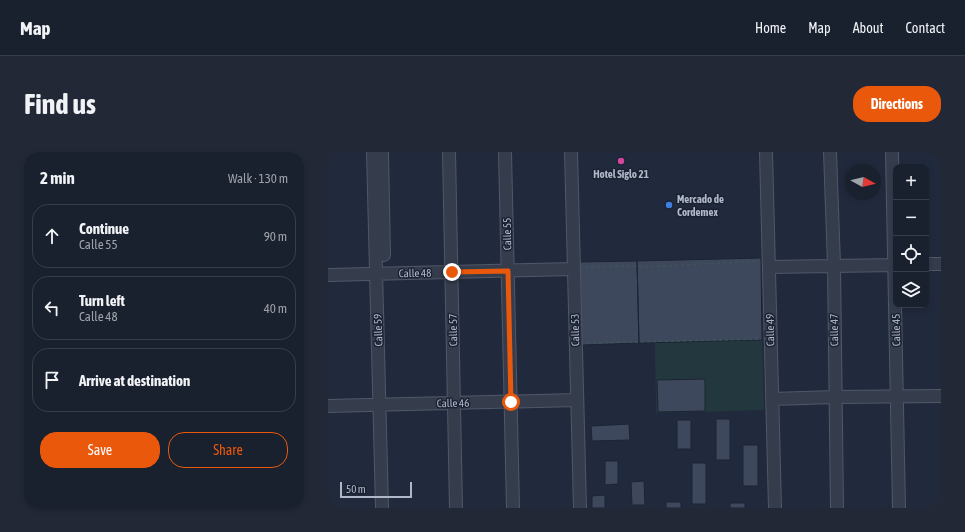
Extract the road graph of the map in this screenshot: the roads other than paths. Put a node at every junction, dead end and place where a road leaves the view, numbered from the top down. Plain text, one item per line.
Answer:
1 (373, 152) edge
2 (382, 152) edge
3 (449, 152) edge
4 (505, 152) edge
5 (571, 152) edge
6 (766, 152) edge
7 (830, 152) edge
8 (892, 152) edge
9 (894, 236) edge
10 (769, 264) junction
11 (929, 264) edge
12 (941, 264) edge
13 (834, 265) junction
14 (893, 265) edge
15 (574, 267) junction
16 (508, 271) junction
17 (452, 272) junction
18 (895, 272) edge
19 (380, 274) junction
20 (328, 275) edge
21 (941, 396) edge
22 (835, 397) junction
23 (898, 397) junction
24 (772, 399) junction
25 (577, 400) junction
26 (511, 402) junction
27 (453, 403) junction
28 (384, 404) junction
29 (328, 406) edge
30 (382, 508) edge
31 (389, 508) edge
32 (456, 508) edge
33 (513, 508) edge
34 (580, 508) edge
35 (775, 508) edge
36 (838, 508) edge
37 (899, 508) edge

1 - 19 street, Calle 59
2 - 19 street, Calle 59
3 - 17 street, Calle 57
4 - 16 street, Calle 55
5 - 15 street, Calle 53
6 - 10 street, Calle 49
7 - 13 street, Calle 47
8 - 9 street, Calle 45
10 - 13 street
10 - 24 street, Calle 49
11 - 12 street
13 - 14 street
13 - 22 street, Calle 47
15 - 16 street, Calle 48
15 - 25 street, Calle 53
16 - 17 street, Calle 48
16 - 26 street, Calle 55
17 - 19 street, Calle 48
17 - 27 street, Calle 57
18 - 23 street, Calle 45
19 - 20 street, Calle 48
19 - 28 street, Calle 59
21 - 23 street
22 - 23 street
22 - 24 street
22 - 36 street, Calle 47
23 - 37 street, Calle 45
24 - 35 street, Calle 49
25 - 26 street, Calle 46
25 - 34 street, Calle 53
26 - 27 street, Calle 46
26 - 33 street, Calle 55
27 - 28 street, Calle 46
27 - 32 street, Calle 57
28 - 29 street, Calle 46
28 - 30 street, Calle 59
28 - 31 street, Calle 59

